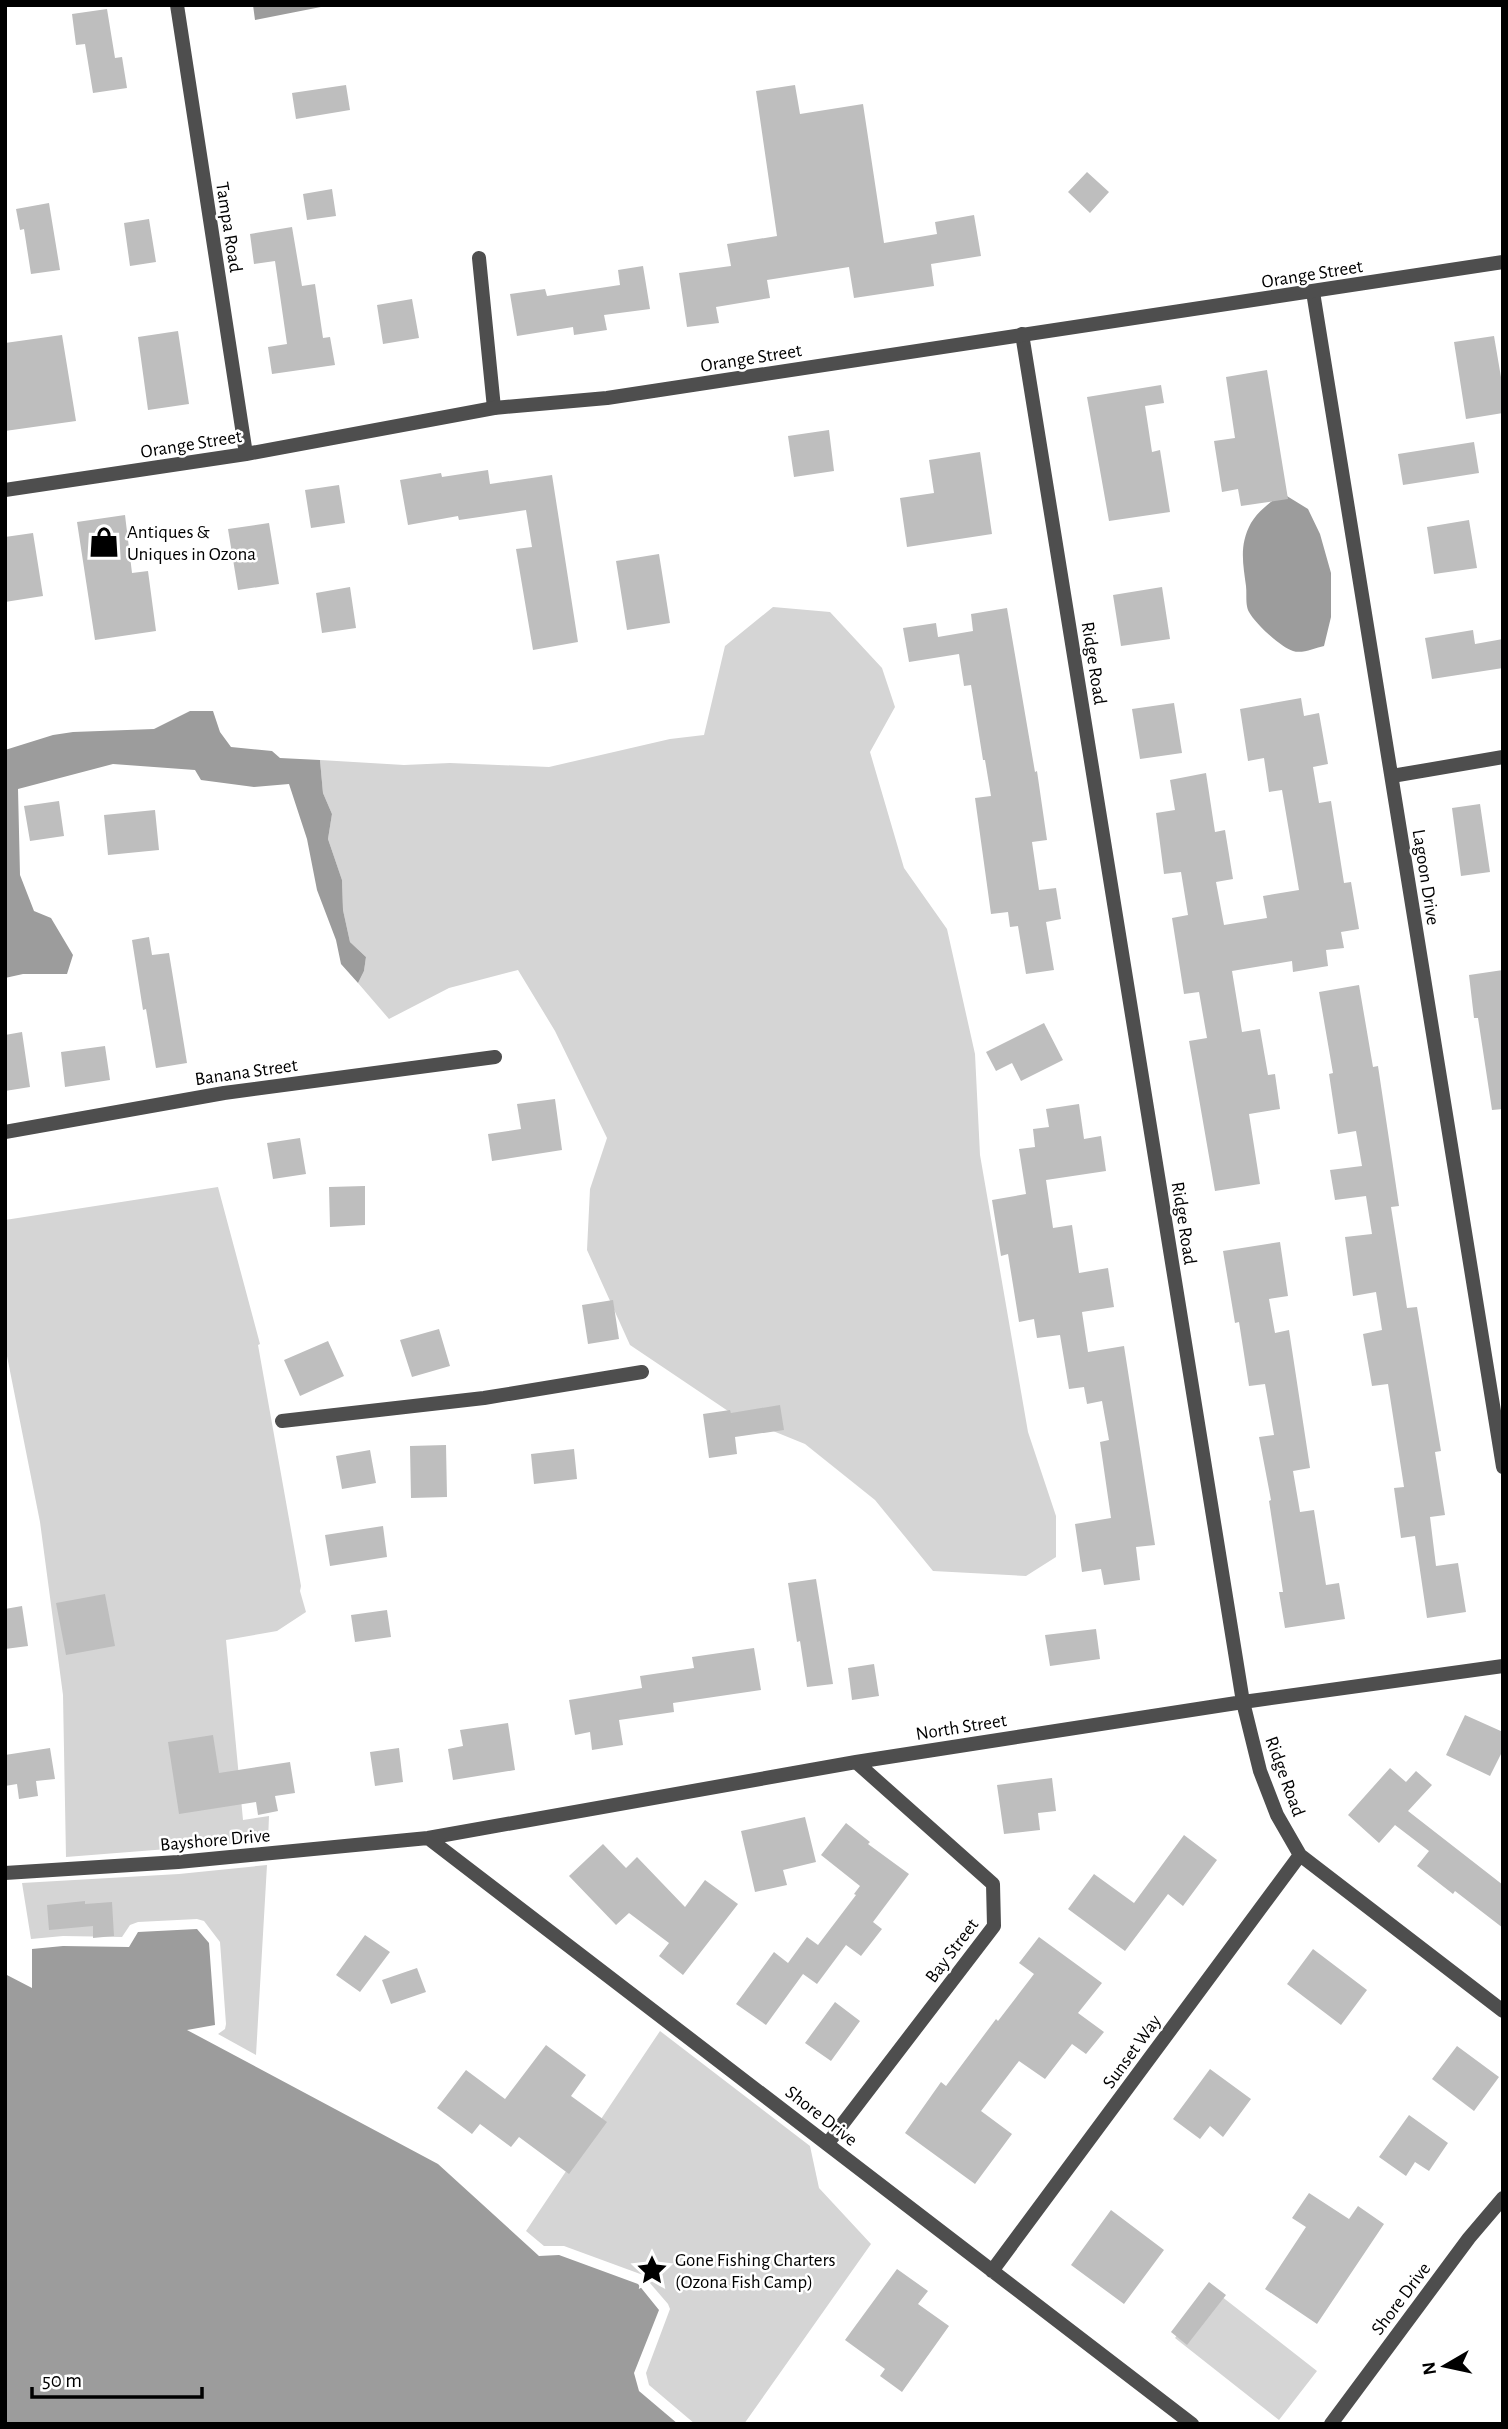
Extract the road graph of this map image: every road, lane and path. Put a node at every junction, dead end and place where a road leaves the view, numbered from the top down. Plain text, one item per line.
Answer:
1 (177, 5) edge
2 (479, 258) dead end
3 (1503, 262) edge
4 (1313, 292) junction
5 (1022, 334) junction
6 (494, 408) junction
7 (246, 454) junction
8 (5, 490) edge
9 (1503, 758) edge
10 (1392, 776) junction
11 (495, 1057) dead end
12 (5, 1132) edge
13 (642, 1372) dead end
14 (282, 1421) dead end
15 (1503, 1467) edge
16 (1503, 1666) edge
17 (1243, 1702) junction
18 (856, 1762) junction
19 (428, 1838) junction
20 (1300, 1855) junction
21 (5, 1873) edge
22 (1503, 2011) edge
23 (828, 2144) junction
24 (1503, 2198) edge
25 (992, 2271) junction
26 (1192, 2424) edge
27 (1331, 2424) edge

1 - 7 street, Tampa Road
2 - 6 street
3 - 4 street, Orange Street
4 - 5 street, Orange Street
4 - 10 street, Lagoon Drive
5 - 6 street, Orange Street
5 - 17 street, Ridge Road
6 - 7 street, Orange Street
7 - 8 street, Orange Street
9 - 10 street
10 - 15 street, Lagoon Drive
11 - 12 street, Banana Street
13 - 14 street
16 - 17 street, North Street
17 - 18 street, North Street
17 - 20 street, Ridge Road
18 - 19 street, North Street
18 - 23 street, Bay Street
19 - 21 street, Bayshore Drive
19 - 23 street, Shore Drive
20 - 22 street, Ridge Road
20 - 25 street, Sunset Way
23 - 25 street, Shore Drive
24 - 27 street, Shore Drive
25 - 26 street, Shore Drive

